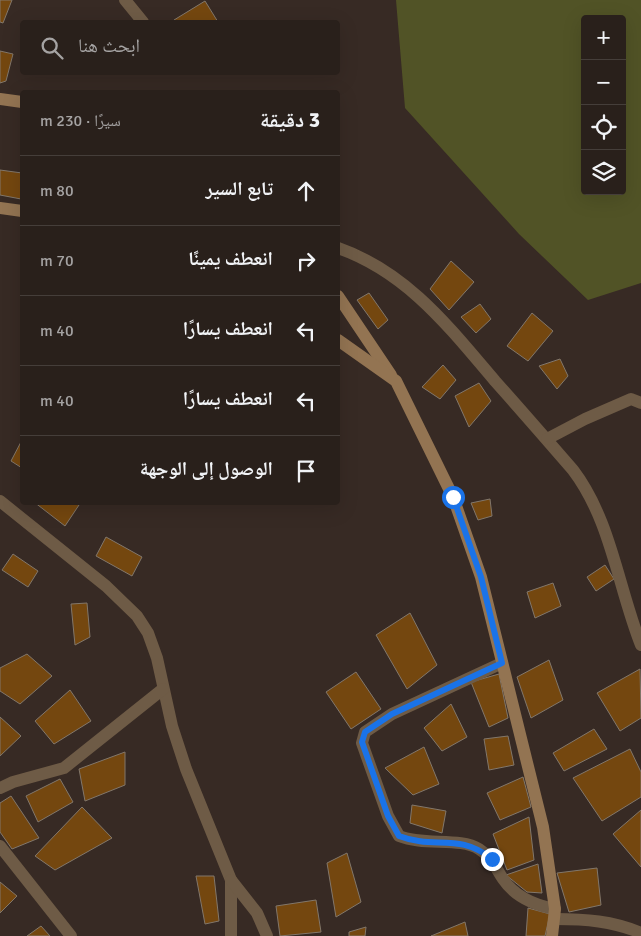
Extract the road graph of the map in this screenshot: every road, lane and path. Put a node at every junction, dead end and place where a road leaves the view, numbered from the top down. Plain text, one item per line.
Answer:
1 (125, 0) edge
2 (141, 20) edge
3 (0, 99) edge
4 (20, 102) edge
5 (0, 208) edge
6 (20, 211) edge
7 (340, 249) edge
8 (340, 299) edge
9 (340, 341) edge
10 (396, 382) junction
11 (641, 403) edge
12 (547, 439) junction
13 (0, 501) edge
14 (641, 645) edge
15 (502, 663) junction
16 (163, 689) junction
17 (0, 788) edge
18 (0, 846) edge
19 (231, 880) junction
20 (555, 914) junction
21 (641, 933) edge
22 (71, 936) edge
23 (231, 936) edge
24 (267, 936) edge
25 (552, 936) edge

1 - 2 street
3 - 4 street
5 - 6 street
7 - 12 street
8 - 10 street
9 - 10 street
10 - 15 street
11 - 12 street
12 - 14 street
13 - 16 street
15 - 20 street
15 - 20 street
16 - 17 street
16 - 19 street
18 - 22 street
19 - 23 street
19 - 24 street
20 - 21 street
20 - 25 street

